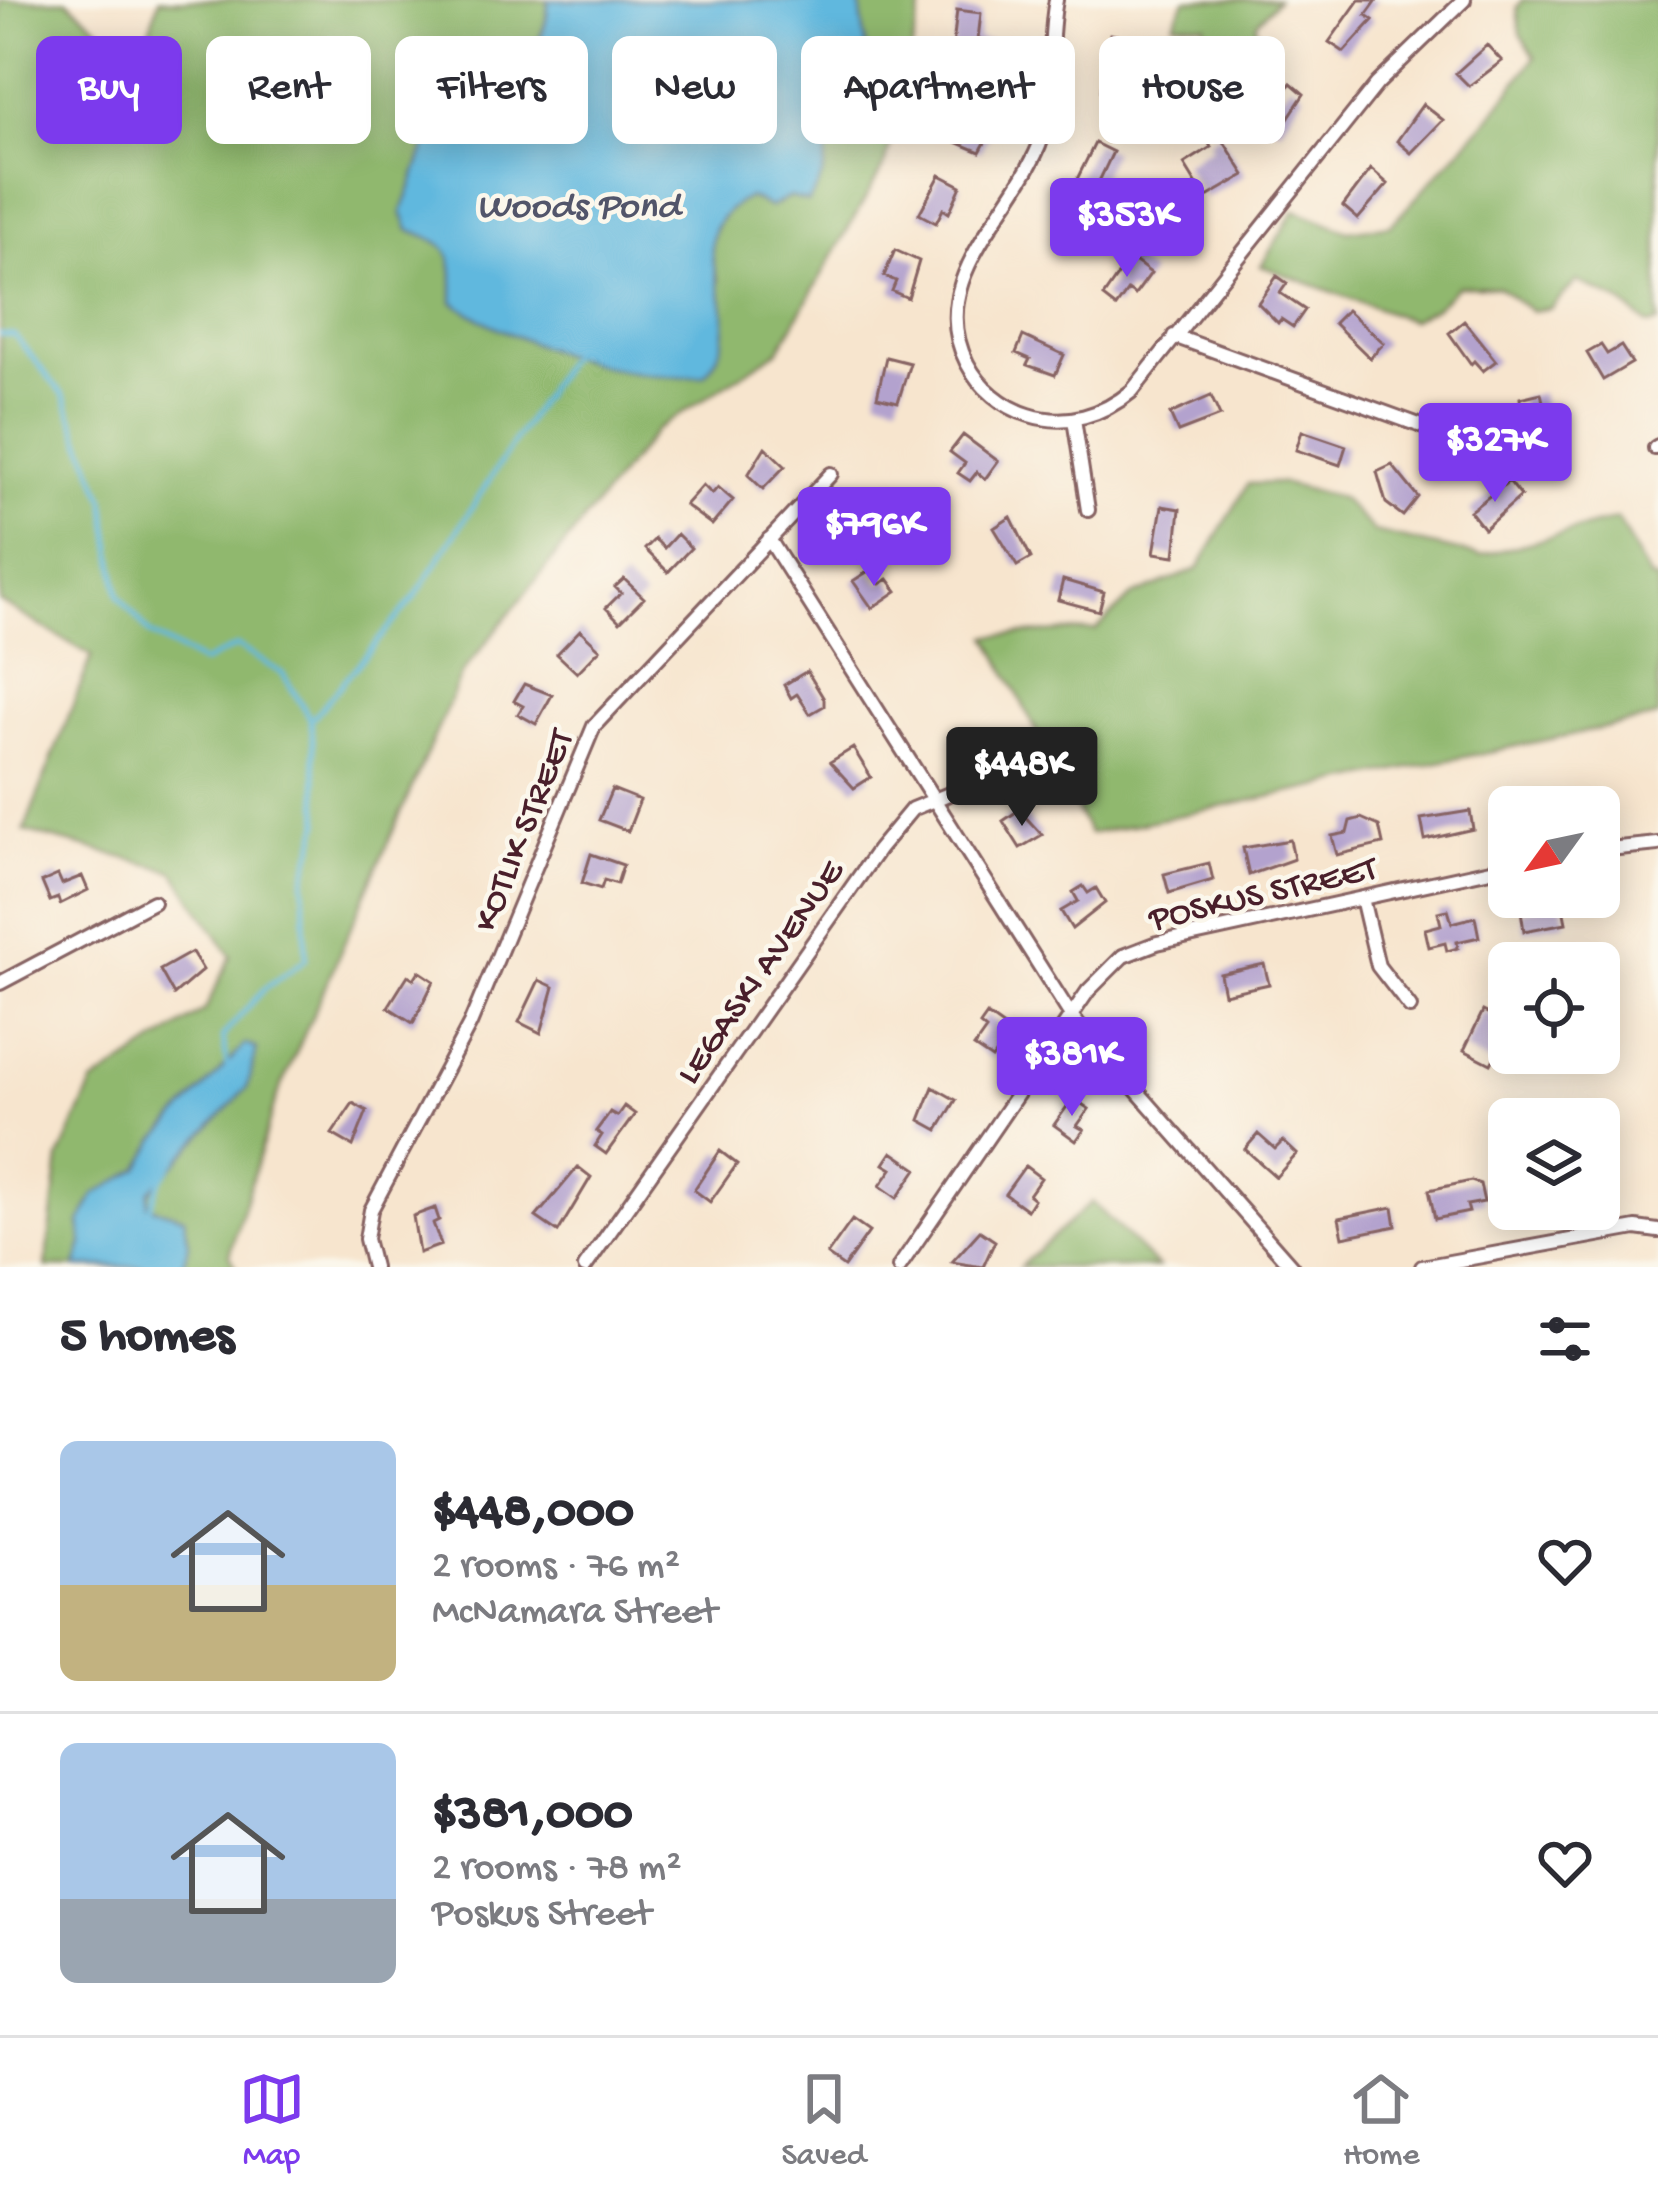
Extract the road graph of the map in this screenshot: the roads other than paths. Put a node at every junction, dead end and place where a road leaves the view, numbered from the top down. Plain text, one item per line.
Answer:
1 (1056, 0) edge
2 (1464, 0) edge
3 (1174, 336) junction
4 (1075, 419) junction
5 (1452, 437) dead end
6 (831, 474) dead end
7 (1088, 510) dead end
8 (769, 539) junction
9 (1025, 763) dead end
10 (934, 800) junction
11 (1658, 844) edge
12 (1620, 848) edge
13 (1488, 871) edge
14 (1362, 898) junction
15 (153, 902) dead end
16 (0, 982) edge
17 (1410, 1007) dead end
18 (1072, 1017) junction
19 (1658, 1231) edge
20 (373, 1267) edge
21 (585, 1267) edge
22 (899, 1267) edge
23 (1292, 1267) edge
24 (1422, 1267) edge

1 - 4 street
2 - 3 street
3 - 4 street
3 - 5 street
4 - 7 street
6 - 8 street, KOTLIK STREET
8 - 10 street
8 - 20 street, KOTLIK STREET
9 - 10 street, LEGASKI AVENUE
10 - 18 street
10 - 21 street, LEGASKI AVENUE
11 - 12 street
13 - 14 street, POSKUS STREET
14 - 17 street
14 - 18 street, POSKUS STREET
15 - 16 street
18 - 22 street, POSKUS STREET
18 - 23 street
19 - 24 street

